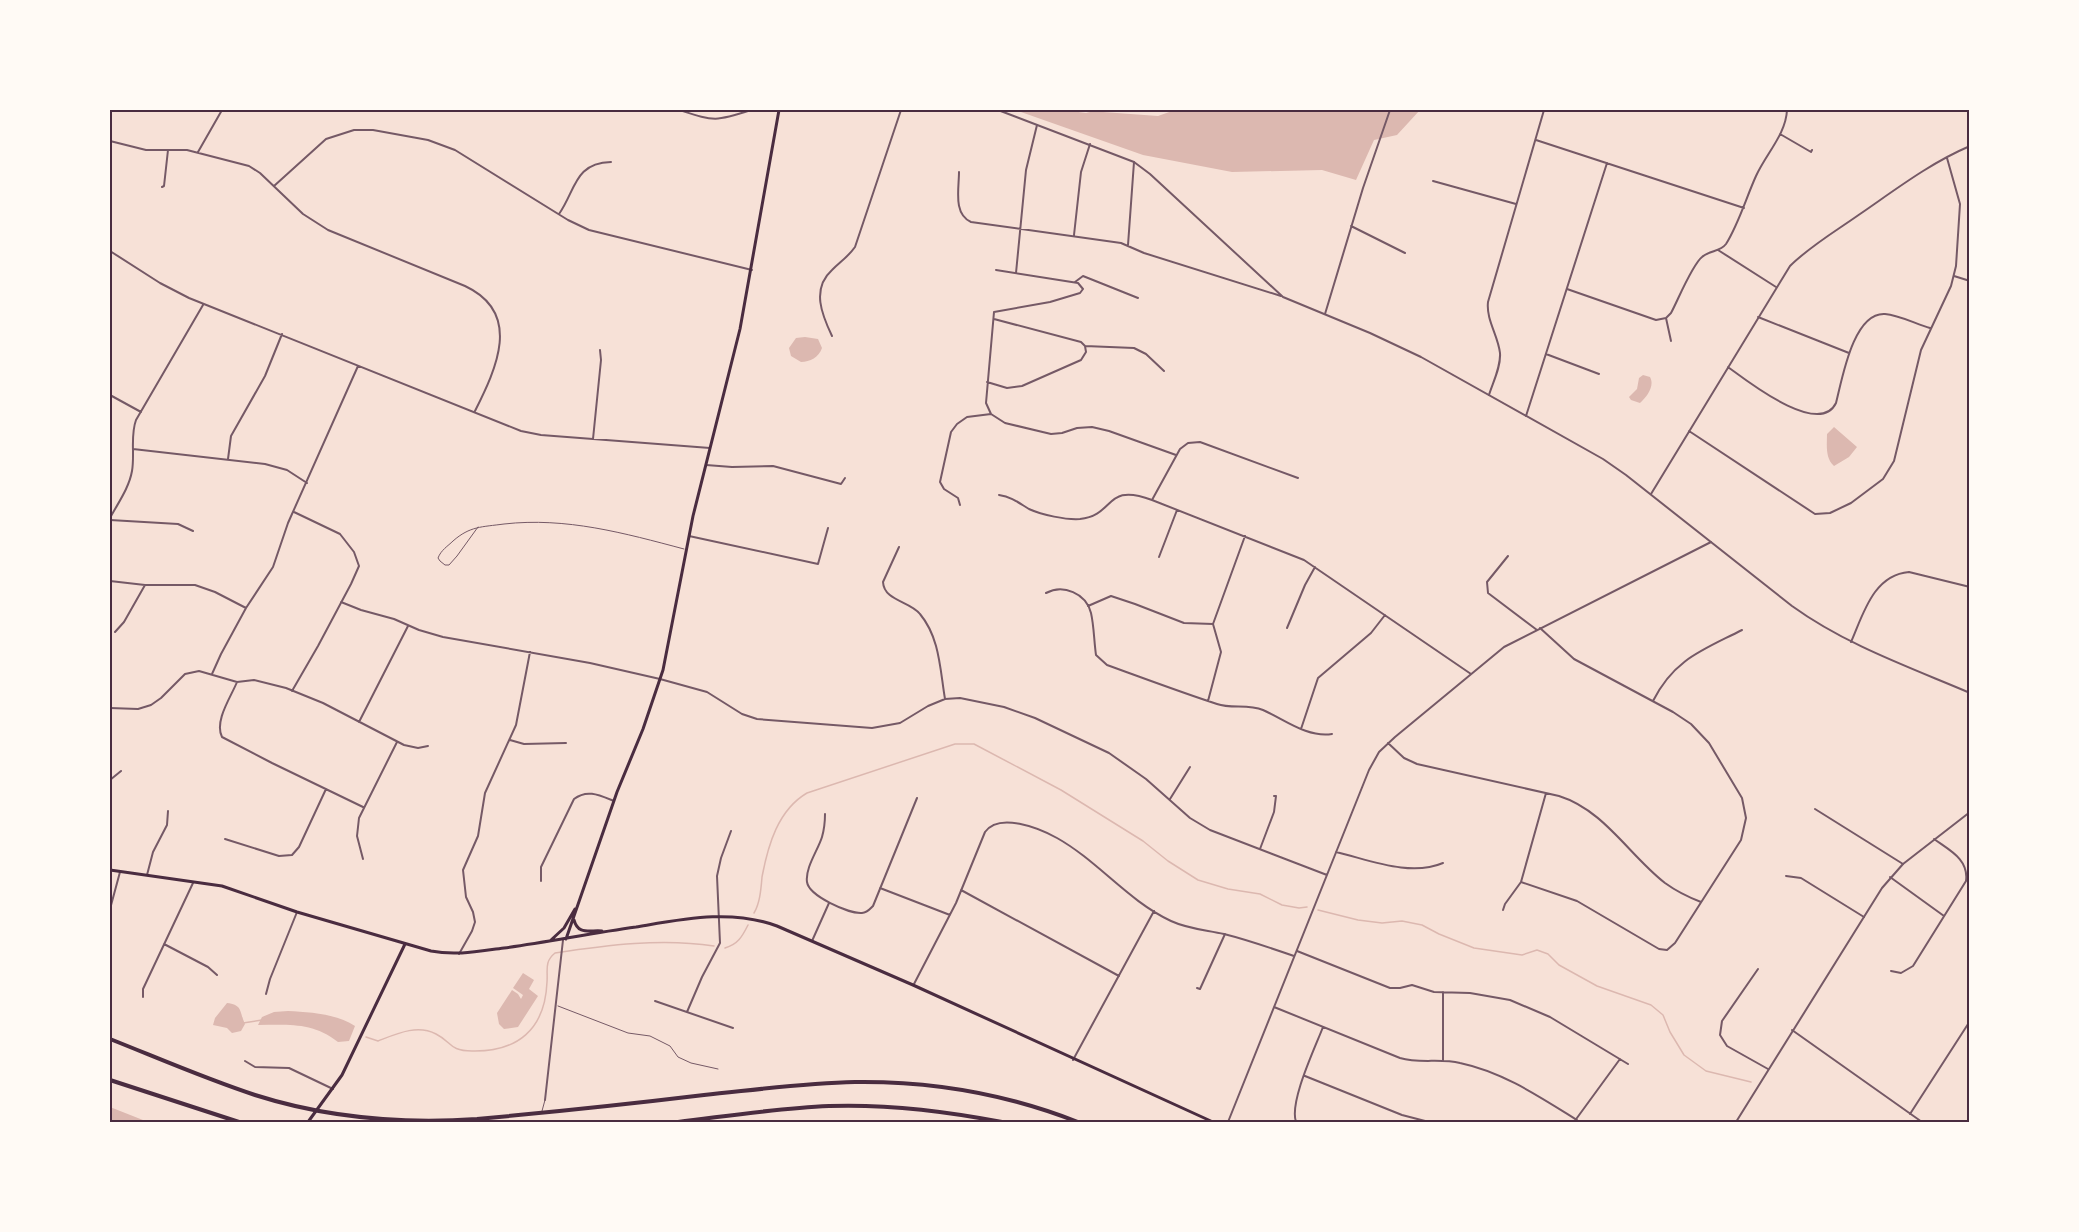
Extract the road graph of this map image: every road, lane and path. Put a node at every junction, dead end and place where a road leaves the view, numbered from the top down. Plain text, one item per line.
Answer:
1 (222, 110) edge
2 (679, 110) edge
3 (751, 110) edge
4 (771, 110) edge
5 (779, 110) edge
6 (901, 110) edge
7 (998, 110) edge
8 (1390, 110) edge
9 (1544, 110) edge
10 (1787, 110) edge
11 (1037, 125) junction
12 (1780, 134) junction
13 (1535, 140) junction
14 (110, 141) edge
15 (1090, 144) junction
16 (1970, 146) edge
17 (168, 148) junction
18 (1812, 150) dead end
19 (198, 152) junction
20 (1947, 158) junction
21 (611, 162) dead end
22 (1134, 162) junction
23 (1607, 164) junction
24 (959, 172) dead end
25 (1433, 180) dead end
26 (274, 186) junction
27 (162, 187) dead end
28 (1516, 204) junction
29 (1744, 208) junction
30 (560, 214) junction
31 (1352, 226) junction
32 (1021, 229) junction
33 (1074, 236) junction
34 (1128, 245) junction
35 (1718, 250) junction
36 (110, 251) edge
37 (1405, 253) dead end
38 (752, 270) junction
39 (996, 270) dead end
40 (1016, 273) junction
41 (1954, 276) junction
42 (1970, 281) edge
43 (1075, 282) junction
44 (1776, 287) junction
45 (1567, 289) junction
46 (1283, 297) junction
47 (1138, 298) dead end
48 (203, 304) junction
49 (1325, 314) junction
50 (1758, 317) junction
51 (1666, 318) junction
52 (993, 319) junction
53 (1930, 328) junction
54 (282, 334) junction
55 (832, 336) dead end
56 (1671, 340) dead end
57 (1086, 346) junction
58 (600, 350) dead end
59 (1849, 353) junction
60 (1546, 354) junction
61 (358, 366) junction
62 (1728, 367) junction
63 (1164, 371) dead end
64 (1599, 374) dead end
65 (987, 382) junction
66 (110, 395) edge
67 (1489, 395) junction
68 (475, 411) junction
69 (141, 412) junction
70 (991, 414) junction
71 (1526, 416) junction
72 (1689, 431) junction
73 (593, 439) junction
74 (133, 448) junction
75 (710, 448) junction
76 (1176, 455) junction
77 (228, 459) junction
78 (705, 465) junction
79 (845, 478) dead end
80 (1298, 478) dead end
81 (307, 483) junction
82 (999, 495) dead end
83 (1650, 495) junction
84 (1152, 500) junction
85 (960, 505) dead end
86 (1177, 510) junction
87 (294, 512) junction
88 (110, 519) edge
89 (478, 527) junction
90 (828, 528) dead end
91 (193, 531) dead end
92 (689, 536) junction
93 (1245, 536) junction
94 (1711, 542) junction
95 (899, 547) dead end
96 (686, 550) junction
97 (1159, 556) dead end
98 (1508, 556) dead end
99 (1315, 567) junction
100 (110, 581) edge
101 (145, 585) junction
102 (1970, 586) edge
103 (1046, 593) dead end
104 (341, 602) junction
105 (1088, 606) junction
106 (246, 608) junction
107 (1385, 615) junction
108 (1213, 624) junction
109 (408, 626) junction
110 (1287, 628) dead end
111 (1538, 629) junction
112 (1742, 630) dead end
113 (115, 632) dead end
114 (1851, 642) junction
115 (530, 652) junction
116 (212, 674) junction
117 (1470, 674) junction
118 (660, 678) junction
119 (237, 682) junction
120 (292, 691) junction
121 (1970, 693) edge
122 (945, 699) junction
123 (1208, 700) junction
124 (1653, 701) junction
125 (110, 708) edge
126 (359, 722) junction
127 (1301, 729) junction
128 (1332, 734) dead end
129 (510, 740) junction
130 (397, 741) junction
131 (566, 743) dead end
132 (1388, 743) junction
133 (428, 746) dead end
134 (1190, 767) dead end
135 (121, 771) dead end
136 (110, 780) edge
137 (110, 788) edge
138 (326, 789) junction
139 (1546, 793) junction
140 (110, 795) edge
141 (1274, 796) dead end
142 (917, 798) dead end
143 (1170, 799) junction
144 (614, 801) junction
145 (363, 807) junction
146 (1815, 809) dead end
147 (168, 811) dead end
148 (1970, 812) edge
149 (825, 814) dead end
150 (731, 831) dead end
151 (225, 839) dead end
152 (1934, 839) junction
153 (1260, 849) junction
154 (1336, 852) junction
155 (363, 859) dead end
156 (1443, 863) dead end
157 (1903, 864) junction
158 (110, 870) edge
159 (120, 872) junction
160 (1327, 874) junction
161 (147, 875) junction
162 (1786, 876) dead end
163 (1890, 877) junction
164 (541, 881) dead end
165 (194, 882) junction
166 (1521, 882) junction
167 (880, 888) junction
168 (961, 890) junction
169 (1701, 902) junction
170 (829, 903) junction
171 (577, 908) junction
172 (110, 909) edge
173 (1503, 910) dead end
174 (1154, 911) junction
175 (297, 912) junction
176 (950, 915) junction
177 (720, 916) junction
178 (1864, 916) junction
179 (1944, 916) junction
180 (573, 918) junction
181 (607, 931) junction
182 (1225, 934) junction
183 (564, 939) junction
184 (812, 941) junction
185 (548, 942) junction
186 (164, 944) junction
187 (405, 944) junction
188 (1296, 950) junction
189 (459, 954) junction
190 (1294, 956) junction
191 (1758, 969) dead end
192 (1892, 971) dead end
193 (216, 975) dead end
194 (1119, 976) junction
195 (913, 985) junction
196 (1197, 988) dead end
197 (1443, 992) junction
198 (266, 994) dead end
199 (142, 998) dead end
200 (656, 1000) dead end
201 (557, 1006) junction
202 (1274, 1007) junction
203 (687, 1012) junction
204 (1970, 1021) edge
205 (1323, 1027) junction
206 (733, 1028) dead end
207 (1792, 1030) junction
208 (110, 1039) edge
209 (1620, 1059) junction
210 (245, 1060) dead end
211 (1073, 1060) junction
212 (1443, 1061) junction
213 (1628, 1064) dead end
214 (718, 1069) dead end
215 (1768, 1069) junction
216 (1305, 1076) junction
217 (110, 1080) edge
218 (333, 1089) junction
219 (545, 1100) joint
220 (542, 1113) junction
221 (1910, 1114) junction
222 (1402, 1115) junction
223 (1575, 1121) edge
224 (239, 1122) edge
225 (308, 1122) edge
226 (678, 1122) edge
227 (1002, 1122) edge
228 (1078, 1122) edge
229 (1213, 1122) edge
230 (1228, 1122) edge
231 (1296, 1122) edge
232 (1400, 1122) edge
233 (1429, 1122) edge
234 (1736, 1122) edge
235 (1922, 1122) edge

1 - 19 street
2 - 3 street
4 - 5 street
5 - 38 main road
6 - 55 street
7 - 11 street
8 - 31 street
9 - 13 street
10 - 12 street
11 - 15 street
11 - 32 street
12 - 18 street
12 - 29 street
13 - 23 street
13 - 28 street
14 - 17 street
15 - 22 street
15 - 33 street
16 - 20 street
17 - 19 street
17 - 27 street
19 - 26 street
20 - 41 street
20 - 44 street
21 - 30 street
22 - 34 street
22 - 46 street
23 - 29 street
23 - 45 street
24 - 32 street
25 - 28 street
26 - 30 street
26 - 68 street
28 - 67 street
29 - 35 street
30 - 38 street
31 - 37 street
31 - 49 street
32 - 33 street
32 - 40 street
33 - 34 street
34 - 46 street
35 - 44 street
35 - 51 street
36 - 48 street
38 - 75 main road
39 - 40 street
40 - 43 street
41 - 42 street
41 - 53 street
43 - 47 street
43 - 52 street
44 - 50 street
45 - 51 street
45 - 60 street
46 - 49 street
48 - 54 street
48 - 69 street
49 - 67 street
50 - 59 street
50 - 62 street
51 - 56 street
52 - 57 street
52 - 65 street
53 - 59 street
53 - 72 street
54 - 61 street
54 - 77 street
57 - 63 street
57 - 65 street
58 - 73 street
59 - 62 street
60 - 64 street
60 - 71 street
61 - 68 street
61 - 81 street
62 - 72 street
65 - 70 street
66 - 69 street
67 - 71 street
68 - 73 street
69 - 74 street
70 - 76 street
70 - 85 street
71 - 83 street
72 - 83 street
73 - 75 street
74 - 77 street
74 - 88 street
75 - 78 main road
76 - 80 street
76 - 84 street
77 - 81 street
78 - 79 street
78 - 92 main road
81 - 87 street
82 - 84 street
83 - 94 street
84 - 86 street
86 - 93 street
86 - 97 street
87 - 104 street
87 - 106 street
88 - 91 street
89 - 89 lane
89 - 96 lane
90 - 92 street
92 - 96 main road
93 - 99 street
93 - 108 street
94 - 111 street
94 - 114 street
95 - 122 street
96 - 118 main road
98 - 111 street
99 - 107 street
99 - 110 street
100 - 101 street
101 - 106 street
101 - 113 street
102 - 114 street
103 - 105 street
104 - 109 street
104 - 120 street
105 - 108 street
105 - 123 street
106 - 116 street
107 - 117 street
107 - 127 street
108 - 123 street
109 - 115 street
109 - 126 street
111 - 117 street
111 - 124 street
112 - 124 street
114 - 121 street
115 - 118 street
115 - 129 street
116 - 119 street
116 - 125 street
117 - 132 street
118 - 122 street
118 - 144 main road
119 - 120 street
119 - 138 street
120 - 126 street
122 - 143 street
123 - 127 street
124 - 169 street
126 - 130 street
127 - 128 street
129 - 131 street
129 - 189 street
130 - 133 street
130 - 145 street
132 - 139 street
132 - 154 street
134 - 143 street
135 - 136 street
137 - 140 street
138 - 145 street
138 - 151 street
139 - 166 street
139 - 169 street
141 - 153 street
142 - 167 street
143 - 153 street
144 - 164 street
144 - 171 main road
145 - 155 street
146 - 157 street
147 - 161 street
148 - 152 street
149 - 170 street
150 - 177 street
152 - 157 street
152 - 179 street
153 - 160 street
154 - 156 street
154 - 160 street
157 - 163 street
158 - 159 main road
159 - 161 main road
159 - 172 street
160 - 188 street
161 - 165 main road
162 - 178 street
163 - 178 street
163 - 179 street
165 - 175 main road
165 - 186 street
166 - 169 street
166 - 173 street
167 - 170 street
167 - 176 street
168 - 174 street
168 - 176 street
168 - 194 street
170 - 184 street
171 - 180 main road
171 - 185 main road
174 - 182 street
174 - 194 street
175 - 187 main road
175 - 198 street
176 - 195 street
177 - 181 main road
177 - 184 main road
177 - 203 street
178 - 207 street
179 - 192 street
180 - 181 main road
180 - 183 main road
181 - 183 main road
182 - 190 street
182 - 196 street
183 - 185 main road
183 - 201 street
184 - 195 main road
185 - 189 main road
186 - 193 street
186 - 199 street
187 - 189 main road
187 - 218 main road
188 - 190 street
188 - 197 street
190 - 202 street
191 - 215 street
194 - 211 street
195 - 211 main road
197 - 209 street
197 - 212 street
200 - 203 street
201 - 214 lane
201 - 219 street
202 - 205 street
202 - 230 street
203 - 206 street
204 - 221 street
205 - 212 street
205 - 216 street
207 - 215 street
207 - 221 street
208 - 220 highway
209 - 213 street
209 - 223 street
210 - 218 street
211 - 229 main road
212 - 223 street
215 - 234 street
216 - 222 street
216 - 231 street
217 - 224 highway
218 - 225 main road
219 - 220 lane
220 - 228 highway
221 - 235 street
222 - 232 street
222 - 233 street
226 - 227 highway

